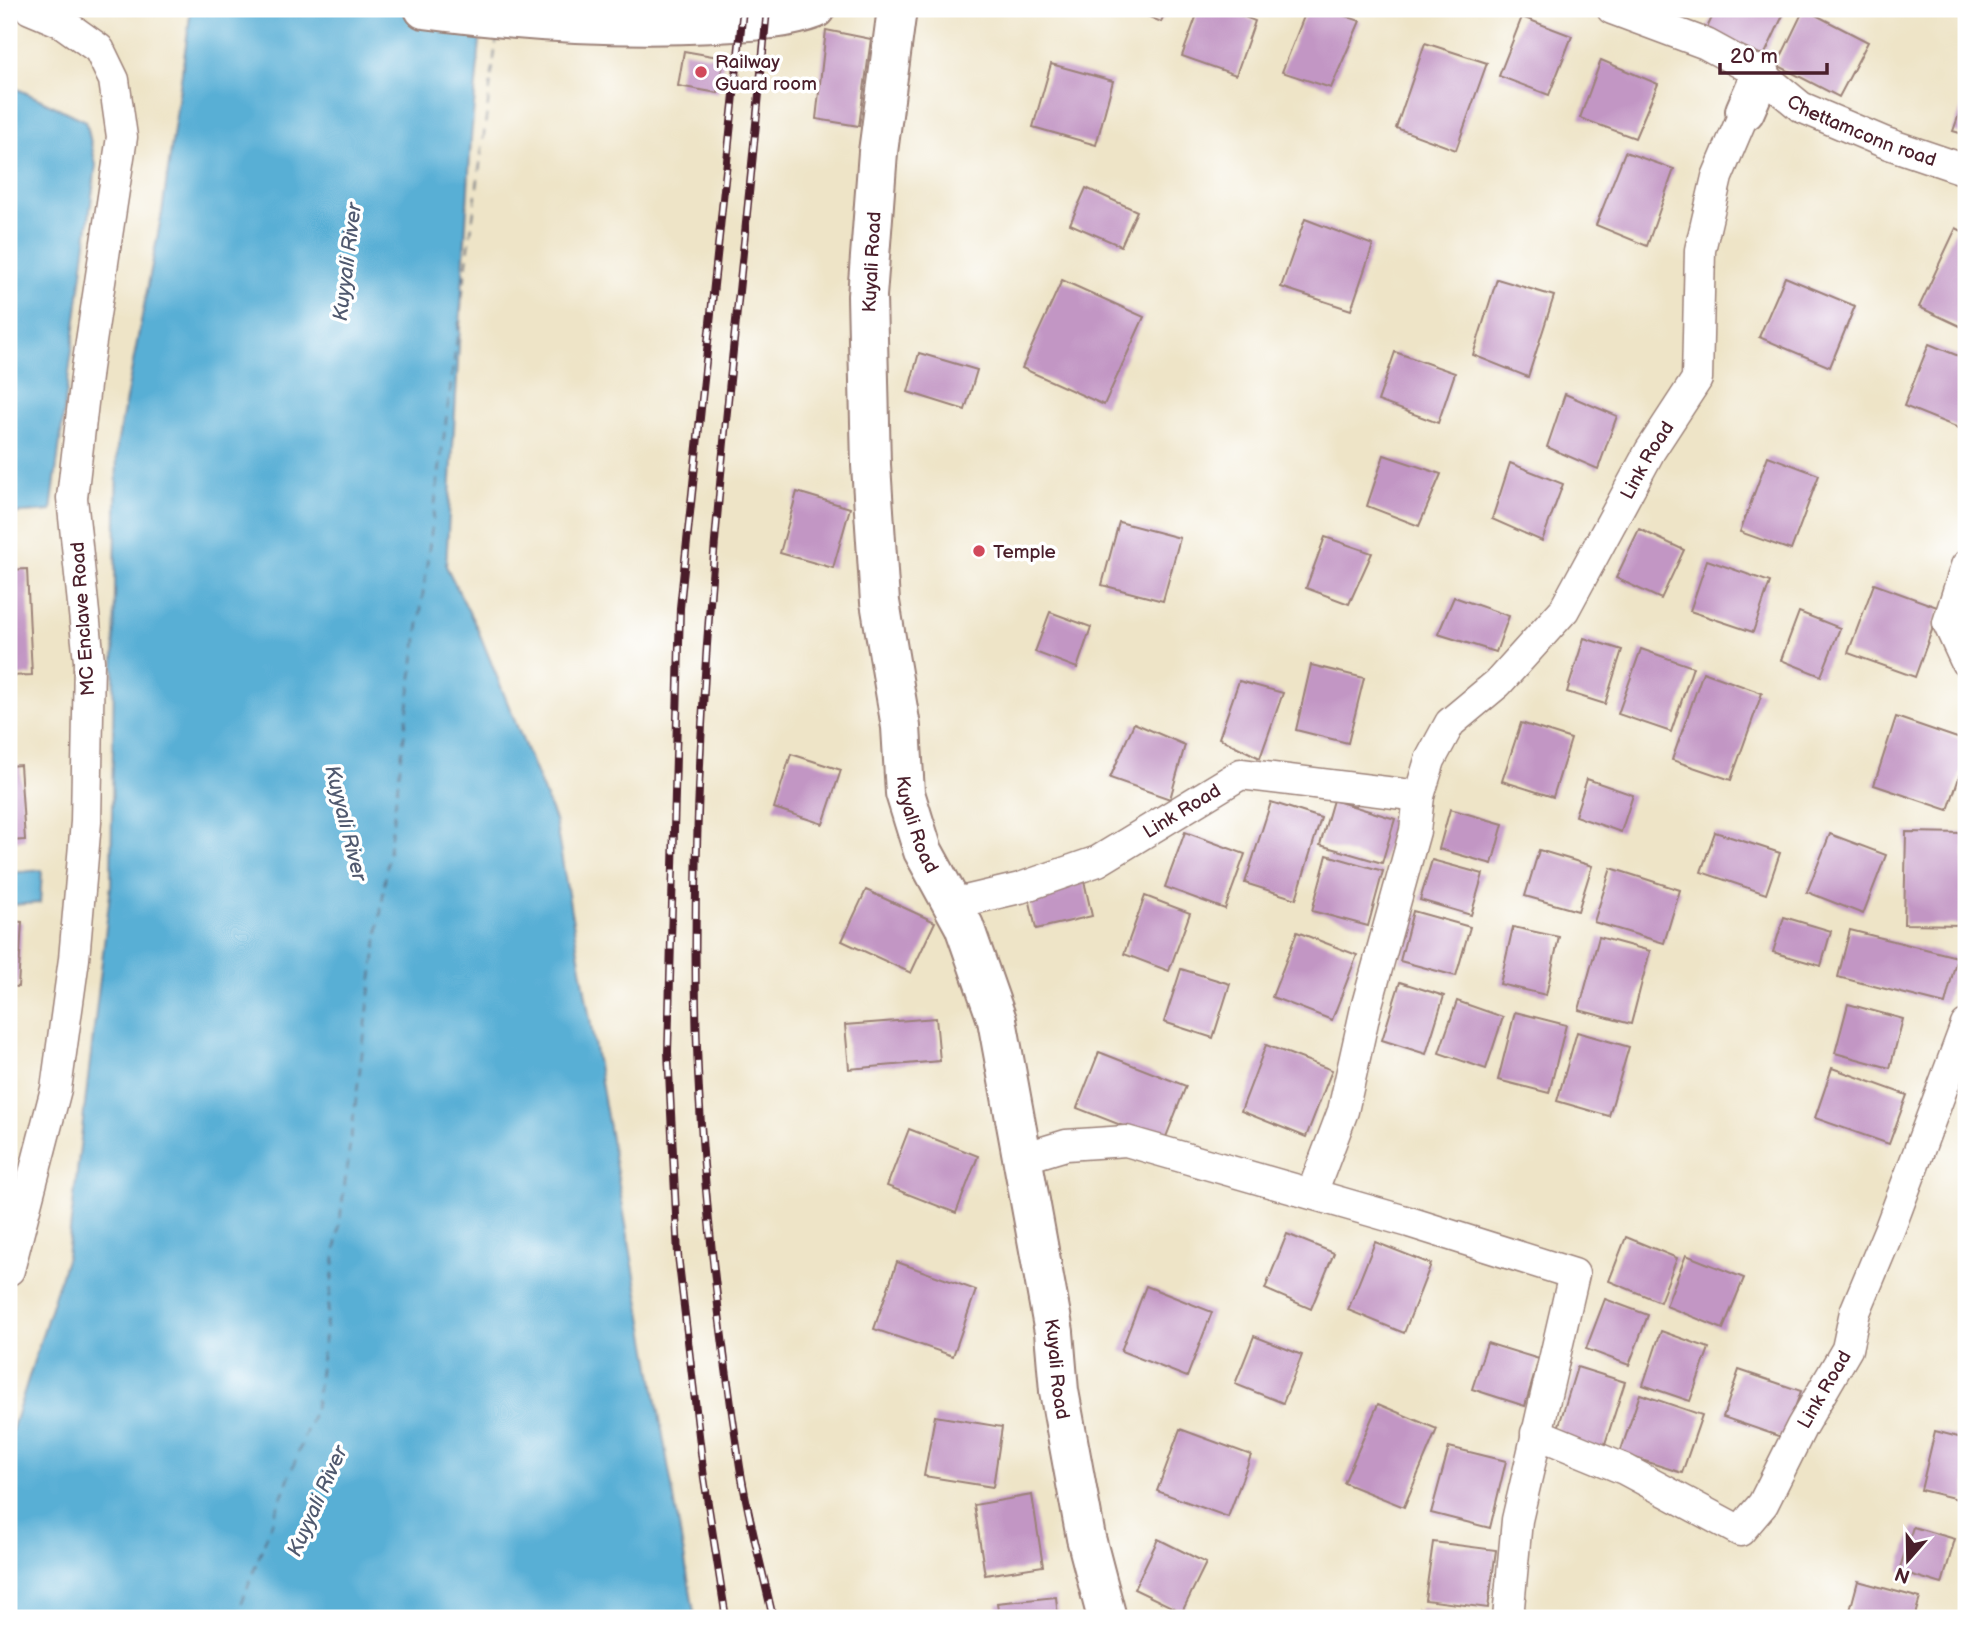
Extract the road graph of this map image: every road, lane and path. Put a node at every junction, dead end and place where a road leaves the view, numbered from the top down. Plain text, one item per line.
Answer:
1 (30, 9) edge
2 (425, 9) edge
3 (815, 9) edge
4 (897, 9) edge
5 (1612, 9) edge
6 (1761, 74) junction
7 (1745, 111) joint
8 (1966, 170) edge
9 (1966, 566) edge
10 (1966, 662) edge
11 (1419, 796) junction
12 (952, 904) junction
13 (1966, 1025) edge
14 (1023, 1158) junction
15 (1312, 1193) junction
16 (9, 1270) edge
17 (1536, 1433) junction
18 (1107, 1618) edge
19 (1508, 1618) edge

1 - 16 street, MC Enclave Road
2 - 3 main road
4 - 12 main road, Kuyali Road
5 - 6 street, Chettamconn road
6 - 7 main road, Link Road
6 - 8 street, Chettamconn road
7 - 11 street, Link Road
9 - 10 street
11 - 12 street, Link Road
11 - 15 street, Link Road
12 - 14 main road, Kuyali Road
13 - 17 street, Link Road
14 - 15 street
14 - 18 main road, Kuyali Road
15 - 17 street
17 - 19 street

